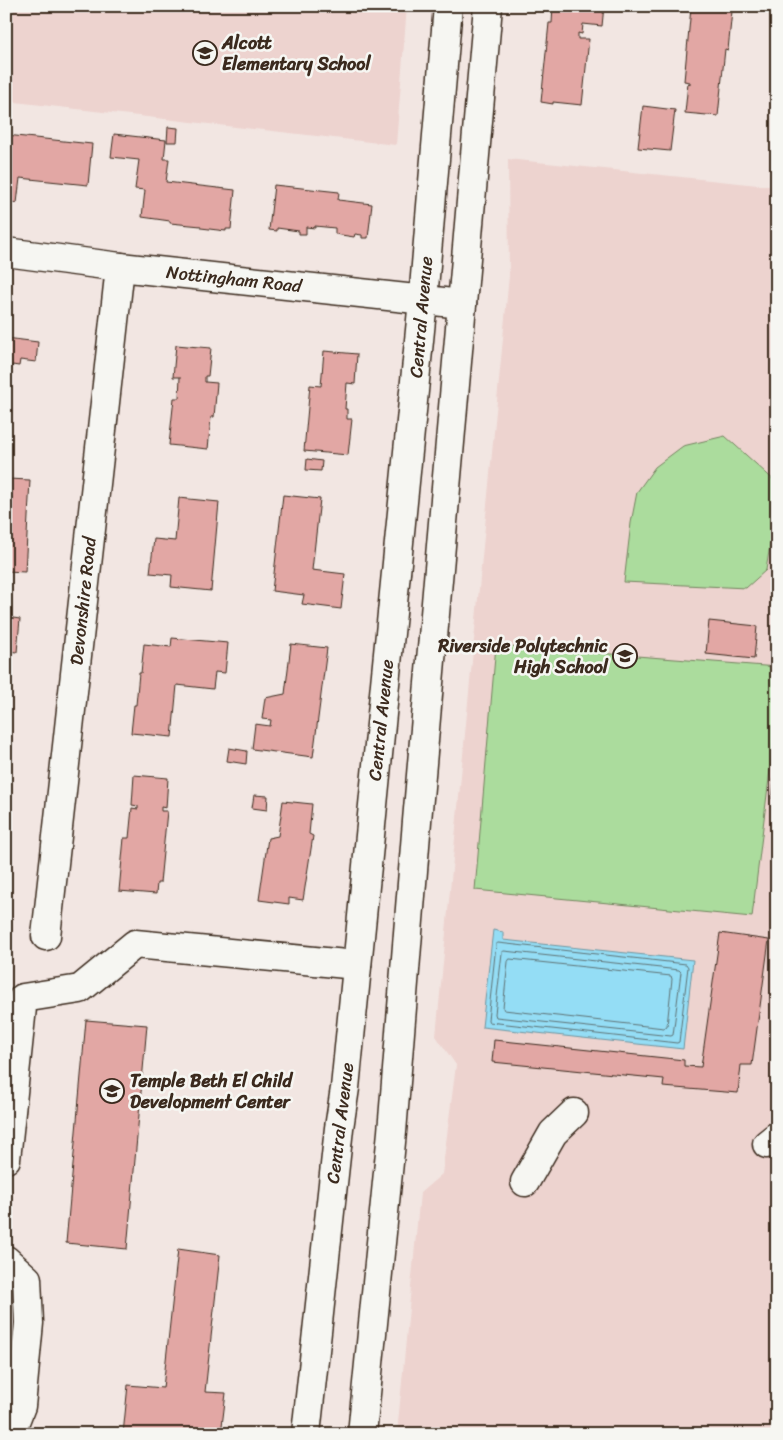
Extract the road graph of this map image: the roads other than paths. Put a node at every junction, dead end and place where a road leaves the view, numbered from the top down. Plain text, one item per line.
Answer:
1 (448, 6) edge
2 (488, 6) edge
3 (6, 252) edge
4 (120, 267) junction
5 (423, 300) junction
6 (462, 304) junction
7 (46, 936) dead end
8 (357, 965) junction
9 (574, 1114) dead end
10 (6, 1159) edge
11 (525, 1182) dead end
12 (6, 1260) edge
13 (6, 1428) edge
14 (306, 1434) edge
15 (362, 1434) edge

1 - 5 main road, Central Avenue
2 - 6 main road
3 - 4 main road, Nottingham Road
4 - 5 main road, Nottingham Road
4 - 7 main road, Devonshire Road
5 - 6 main road, Nottingham Road
5 - 8 main road, Central Avenue
6 - 15 main road
8 - 10 main road
8 - 14 main road, Central Avenue
9 - 11 main road
12 - 13 main road

